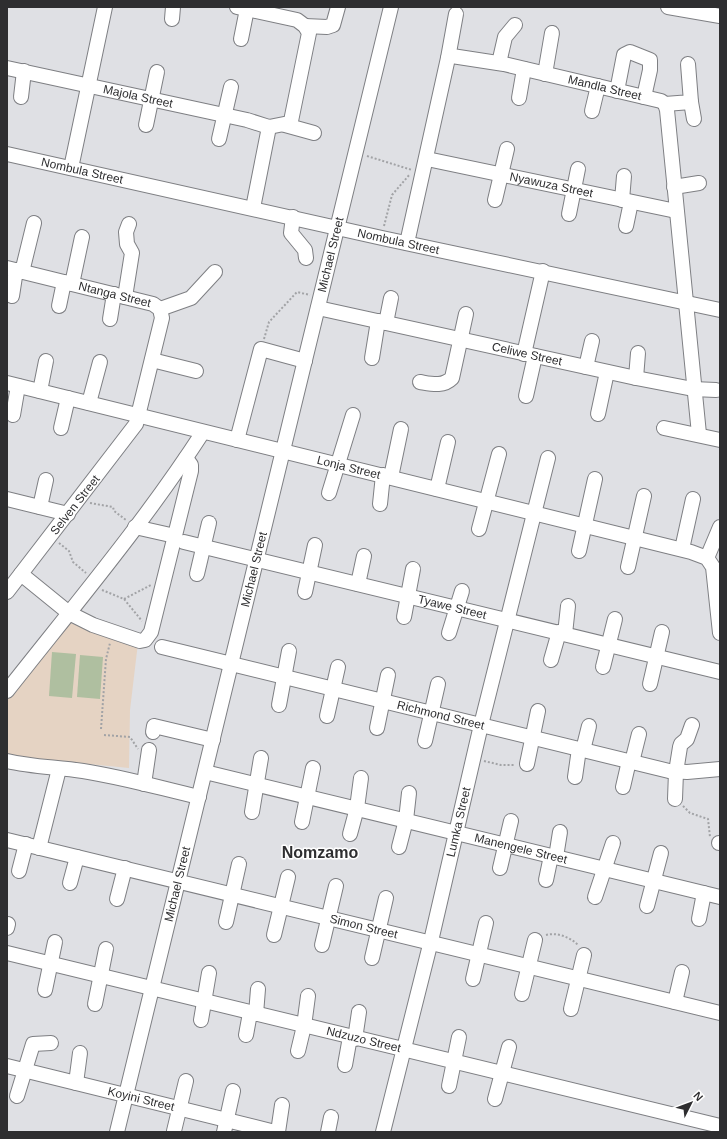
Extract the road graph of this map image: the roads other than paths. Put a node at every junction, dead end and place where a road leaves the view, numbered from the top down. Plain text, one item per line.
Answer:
1 (105, 7) edge
2 (338, 7) edge
3 (392, 7) edge
4 (668, 7) edge
5 (242, 8) edge
6 (267, 10) edge
7 (456, 14) dead end
8 (720, 16) edge
9 (515, 25) dead end
10 (305, 26) junction
11 (552, 33) dead end
12 (241, 39) dead end
13 (448, 58) junction
14 (499, 63) junction
15 (688, 64) dead end
16 (7, 68) edge
17 (524, 69) junction
18 (24, 71) junction
19 (157, 72) dead end
20 (545, 74) junction
21 (88, 85) junction
22 (598, 86) junction
23 (230, 87) dead end
24 (617, 91) junction
25 (21, 97) dead end
26 (644, 97) junction
27 (519, 98) dead end
28 (152, 99) junction
29 (691, 102) junction
30 (665, 104) junction
31 (592, 111) dead end
32 (224, 114) junction
33 (694, 119) dead end
34 (288, 123) junction
35 (146, 125) dead end
36 (269, 127) junction
37 (314, 133) dead end
38 (219, 139) dead end
39 (507, 149) dead end
40 (7, 154) edge
41 (427, 159) junction
42 (71, 168) junction
43 (578, 169) dead end
44 (501, 175) junction
45 (624, 176) dead end
46 (699, 183) dead end
47 (674, 187) junction
48 (573, 190) junction
49 (495, 200) dead end
50 (627, 201) junction
51 (253, 208) junction
52 (676, 211) junction
53 (569, 214) dead end
54 (293, 217) junction
55 (34, 223) dead end
56 (129, 224) dead end
57 (338, 226) junction
58 (626, 226) dead end
59 (82, 237) dead end
60 (408, 243) junction
61 (306, 258) dead end
62 (15, 270) edge
63 (543, 270) junction
64 (215, 272) dead end
65 (68, 283) junction
66 (119, 295) junction
67 (12, 296) dead end
68 (391, 298) dead end
69 (686, 302) junction
70 (319, 303) junction
71 (59, 306) dead end
72 (160, 309) junction
73 (720, 310) edge
74 (466, 314) dead end
75 (110, 319) dead end
76 (382, 322) junction
77 (461, 340) junction
78 (592, 341) dead end
79 (638, 354) dead end
80 (530, 355) junction
81 (372, 358) dead end
82 (152, 360) junction
83 (46, 361) dead end
84 (305, 361) junction
85 (100, 362) dead end
86 (586, 367) junction
87 (196, 371) dead end
88 (607, 372) junction
89 (636, 378) junction
90 (420, 382) dead end
91 (13, 384) edge
92 (693, 389) junction
93 (716, 390) dead end
94 (40, 391) junction
95 (526, 396) dead end
96 (68, 398) junction
97 (89, 403) junction
98 (354, 414) dead end
99 (598, 414) dead end
100 (13, 415) dead end
101 (138, 415) junction
102 (61, 428) dead end
103 (664, 428) dead end
104 (401, 429) dead end
105 (203, 432) junction
106 (698, 434) junction
107 (237, 440) junction
108 (720, 440) edge
109 (448, 442) dead end
110 (284, 452) junction
111 (499, 454) dead end
112 (186, 458) junction
113 (548, 458) dead end
114 (338, 465) junction
115 (387, 476) junction
116 (595, 479) dead end
117 (46, 480) dead end
118 (437, 489) junction
119 (329, 493) dead end
120 (644, 496) dead end
121 (7, 499) edge
122 (693, 499) dead end
123 (486, 501) junction
124 (380, 504) dead end
125 (40, 507) junction
126 (535, 513) junction
127 (68, 514) junction
128 (209, 523) dead end
129 (585, 524) junction
130 (136, 527) junction
131 (720, 527) edge
132 (479, 529) dead end
133 (634, 537) junction
134 (180, 539) junction
135 (315, 545) dead end
136 (204, 547) junction
137 (687, 550) junction
138 (579, 551) dead end
139 (364, 556) dead end
140 (707, 558) junction
141 (257, 560) junction
142 (628, 567) dead end
143 (413, 568) dead end
144 (309, 572) junction
145 (21, 574) junction
146 (197, 574) dead end
147 (358, 584) junction
148 (462, 591) dead end
149 (7, 592) edge
150 (305, 592) dead end
151 (408, 596) junction
152 (568, 606) dead end
153 (457, 607) junction
154 (69, 613) junction
155 (404, 617) dead end
156 (719, 617) edge
157 (615, 619) dead end
158 (508, 620) junction
159 (662, 632) dead end
160 (450, 633) dead end
161 (562, 633) junction
162 (720, 633) edge
163 (609, 645) junction
164 (162, 647) dead end
165 (289, 651) dead end
166 (656, 656) junction
167 (551, 660) dead end
168 (231, 666) junction
169 (338, 667) dead end
170 (603, 667) dead end
171 (720, 672) edge
172 (388, 675) dead end
173 (283, 678) junction
174 (438, 684) dead end
175 (650, 684) dead end
176 (332, 690) junction
177 (7, 691) edge
178 (382, 702) junction
179 (279, 705) dead end
180 (538, 711) dead end
181 (431, 713) junction
182 (327, 716) dead end
183 (481, 725) junction
184 (692, 725) dead end
185 (589, 726) dead end
186 (376, 728) dead end
187 (154, 729) dead end
188 (639, 734) dead end
189 (532, 738) junction
190 (213, 740) junction
191 (425, 741) dead end
192 (581, 750) junction
193 (148, 756) road end
194 (261, 758) dead end
195 (7, 761) edge
196 (630, 762) junction
197 (526, 764) road end
198 (312, 768) dead end
199 (59, 769) junction
200 (720, 769) edge
201 (205, 772) junction
202 (676, 772) junction
203 (575, 777) dead end
204 (361, 778) dead end
205 (144, 784) junction
206 (256, 784) junction
207 (624, 787) dead end
208 (409, 793) dead end
209 (199, 797) junction
210 (308, 797) junction
211 (675, 800) road end
212 (357, 808) junction
213 (252, 812) dead end
214 (406, 820) junction
215 (511, 821) dead end
216 (302, 822) dead end
217 (457, 832) junction
218 (560, 832) dead end
219 (350, 834) dead end
220 (7, 840) edge
221 (613, 843) dead end
222 (506, 844) junction
223 (33, 846) junction
224 (399, 847) dead end
225 (661, 853) dead end
226 (554, 856) junction
227 (77, 857) junction
228 (239, 864) dead end
229 (125, 868) junction
230 (500, 868) dead end
231 (605, 869) junction
232 (19, 871) dead end
233 (288, 877) dead end
234 (546, 880) dead end
235 (179, 881) junction
236 (654, 881) junction
237 (70, 883) dead end
238 (336, 886) dead end
239 (704, 893) junction
240 (234, 894) junction
241 (595, 897) dead end
242 (720, 897) edge
243 (386, 898) dead end
244 (117, 899) dead end
245 (281, 906) junction
246 (647, 906) dead end
247 (328, 917) junction
248 (699, 919) dead end
249 (226, 922) dead end
250 (486, 924) dead end
251 (380, 929) junction
252 (274, 935) dead end
253 (535, 940) road end
254 (431, 941) junction
255 (55, 942) dead end
256 (322, 945) dead end
257 (106, 949) dead end
258 (7, 953) edge
259 (479, 954) junction
260 (584, 955) road end
261 (372, 958) dead end
262 (51, 964) junction
263 (530, 966) junction
264 (682, 972) dead end
265 (209, 973) dead end
266 (101, 976) junction
267 (578, 978) junction
268 (473, 979) dead end
269 (152, 989) junction
270 (258, 989) dead end
271 (45, 990) dead end
272 (522, 994) dead end
273 (308, 996) dead end
274 (204, 1002) junction
275 (675, 1002) junction
276 (95, 1004) dead end
277 (571, 1009) dead end
278 (359, 1012) dead end
279 (720, 1013) edge
280 (253, 1014) junction
281 (201, 1020) dead end
282 (304, 1026) junction
283 (246, 1036) dead end
284 (459, 1037) dead end
285 (352, 1038) junction
286 (51, 1043) dead end
287 (509, 1047) dead end
288 (402, 1050) junction
289 (298, 1051) dead end
290 (80, 1053) dead end
291 (453, 1062) junction
292 (345, 1065) dead end
293 (7, 1066) edge
294 (25, 1071) junction
295 (501, 1074) junction
296 (186, 1081) dead end
297 (76, 1083) junction
298 (449, 1086) dead end
299 (233, 1091) dead end
300 (17, 1096) dead end
301 (126, 1096) junction
302 (495, 1099) dead end
303 (282, 1105) dead end
304 (180, 1108) junction
305 (331, 1117) dead end
306 (225, 1126) edge
307 (720, 1126) edge
308 (174, 1131) edge
309 (118, 1132) edge
310 (275, 1132) edge
311 (278, 1132) edge
312 (328, 1132) edge
313 (383, 1132) edge

1 - 21 street
2 - 10 street
3 - 57 street, Michael Street
4 - 8 street
5 - 6 street
5 - 12 street
6 - 10 street
7 - 13 street
9 - 14 street
10 - 34 street
11 - 20 street
13 - 14 street, Mandla Street
13 - 41 street
14 - 17 street, Mandla Street
15 - 29 street
16 - 18 street, Majola Street
17 - 20 street, Mandla Street
17 - 27 street
18 - 21 street, Majola Street
18 - 25 street
19 - 28 street
20 - 22 street, Mandla Street
21 - 28 street, Majola Street
21 - 42 street
22 - 24 street, Mandla Street
22 - 31 street
23 - 32 street
24 - 26 street, Mandla Street
24 - 26 street
26 - 30 street, Mandla Street
28 - 32 street, Majola Street
28 - 35 street
29 - 30 street
29 - 33 street
30 - 47 street
32 - 36 street, Majola Street
32 - 38 street
34 - 36 street, Majola Street
34 - 37 street
36 - 51 street
39 - 44 street
40 - 42 street, Nombula Street
41 - 44 street, Nyawuza Street
41 - 60 street
42 - 51 street, Nombula Street
43 - 48 street
44 - 48 street, Nyawuza Street
44 - 49 street
45 - 50 street
46 - 47 street
47 - 52 street
48 - 50 street, Nyawuza Street
48 - 53 street
50 - 52 street, Nyawuza Street
50 - 58 street
51 - 54 street, Nombula Street
52 - 69 street
54 - 57 street, Nombula Street
54 - 61 street
55 - 62 street
56 - 66 street
57 - 60 street, Nombula Street
57 - 70 street, Michael Street
59 - 65 street
60 - 63 street, Nombula Street
62 - 65 street, Ntanga Street
62 - 67 street
63 - 69 street, Nombula Street
63 - 80 street
64 - 72 street
65 - 66 street, Ntanga Street
65 - 71 street
66 - 72 street, Ntanga Street
66 - 75 street
68 - 76 street
69 - 73 street, Nombula Street
69 - 92 street
70 - 76 street, Celiwe Street
70 - 84 street, Michael Street
72 - 82 street, Ntanga Street
74 - 77 street
76 - 77 street, Celiwe Street
76 - 81 street
77 - 80 street, Celiwe Street
77 - 90 street
78 - 86 street
79 - 89 street
80 - 86 street, Celiwe Street
80 - 95 street
82 - 87 street
82 - 101 street, Ntanga Street
83 - 94 street
84 - 107 street
84 - 110 street, Michael Street
85 - 97 street
86 - 88 street, Celiwe Street
88 - 89 street, Celiwe Street
88 - 99 street
89 - 92 street, Celiwe Street
91 - 94 street, Lonja Street
91 - 100 street
92 - 93 street, Celiwe Street
92 - 106 street
94 - 96 street, Lonja Street
96 - 97 street, Lonja Street
96 - 102 street
97 - 101 street, Lonja Street
98 - 114 street
101 - 105 street, Lonja Street
101 - 127 street, Selven Street
103 - 106 street
104 - 115 street
105 - 107 street, Lonja Street
105 - 112 street
106 - 108 street
107 - 110 street, Lonja Street
109 - 118 street
110 - 114 street, Lonja Street
110 - 141 street, Michael Street
111 - 123 street
112 - 130 street
112 - 134 street
113 - 126 street, Lumka Street
114 - 115 street, Lonja Street
114 - 119 street
115 - 118 street, Lonja Street
115 - 124 street
116 - 129 street
117 - 125 street
118 - 123 street, Lonja Street
120 - 133 street
121 - 125 street
122 - 137 street
123 - 126 street, Lonja Street
123 - 132 street
125 - 127 street
126 - 129 street, Lonja Street
126 - 158 street, Lumka Street
127 - 145 street, Selven Street
128 - 136 street
129 - 133 street, Lonja Street
129 - 138 street
130 - 134 street, Tyawe Street
130 - 154 street
131 - 140 street
133 - 137 street, Lonja Street
133 - 142 street
134 - 136 street, Tyawe Street
134 - 154 street
135 - 144 street
136 - 141 street, Tyawe Street
136 - 146 street
137 - 140 street, Lonja Street
139 - 147 street
140 - 156 street
141 - 144 street, Tyawe Street
141 - 168 street, Michael Street
143 - 151 street
144 - 147 street, Tyawe Street
144 - 150 street
145 - 149 street, Selven Street
145 - 154 street
147 - 151 street, Tyawe Street
148 - 153 street
151 - 153 street, Tyawe Street
151 - 155 street
152 - 161 street
153 - 158 street, Tyawe Street
153 - 160 street
154 - 177 street
156 - 162 street
157 - 163 street
158 - 161 street, Tyawe Street
158 - 183 street, Lumka Street
159 - 166 street
161 - 163 street, Tyawe Street
161 - 167 street
163 - 166 street, Tyawe Street
163 - 170 street
164 - 168 street, Richmond Street
165 - 173 street
166 - 171 street, Tyawe Street
166 - 175 street
168 - 173 street, Richmond Street
168 - 190 street, Michael Street
169 - 176 street
172 - 178 street
173 - 176 street, Richmond Street
173 - 179 street
174 - 181 street
176 - 178 street, Richmond Street
176 - 182 street
178 - 181 street, Richmond Street
178 - 186 street
180 - 189 street
181 - 183 street, Richmond Street
181 - 191 street
183 - 189 street, Richmond Street
183 - 217 street, Lumka Street
184 - 202 street
185 - 192 street
187 - 190 street
188 - 196 street
189 - 192 street, Richmond Street
189 - 197 street
190 - 201 street, Michael Street
192 - 196 street, Richmond Street
192 - 203 street
193 - 205 street
194 - 206 street
195 - 199 street
196 - 202 street, Richmond Street
196 - 207 street
198 - 210 street
199 - 205 street
199 - 223 street
200 - 202 street, Richmond Street
201 - 206 street, Manengele Street
201 - 209 street, Michael Street
202 - 211 street
204 - 212 street
205 - 209 street
206 - 210 street, Manengele Street
206 - 213 street
208 - 214 street
209 - 235 street, Michael Street
210 - 212 street, Manengele Street
210 - 216 street
212 - 214 street, Manengele Street
212 - 219 street
214 - 217 street, Manengele Street
214 - 224 street
215 - 222 street
217 - 222 street, Manengele Street
217 - 254 street, Lumka Street
218 - 226 street
220 - 223 street, Simon Street
221 - 231 street
222 - 226 street, Manengele Street
222 - 230 street
223 - 227 street, Simon Street
223 - 232 street
225 - 236 street
226 - 231 street, Manengele Street
226 - 234 street
227 - 229 street, Simon Street
227 - 237 street
228 - 240 street
229 - 235 street, Simon Street
229 - 244 street
231 - 236 street, Manengele Street
231 - 241 street
233 - 245 street
235 - 240 street, Simon Street
235 - 269 street, Michael Street
236 - 239 street, Manengele Street
236 - 246 street
238 - 247 street
239 - 242 street, Manengele Street
239 - 248 street
240 - 245 street, Simon Street
240 - 249 street
243 - 251 street
245 - 247 street, Simon Street
245 - 252 street
247 - 251 street, Simon Street
247 - 256 street
250 - 259 street
251 - 254 street, Simon Street
251 - 261 street
253 - 263 street
254 - 259 street, Simon Street
254 - 288 street, Lumka Street
255 - 262 street
257 - 266 street
258 - 262 street, Ndzuzo Street
259 - 263 street, Simon Street
259 - 268 street
260 - 267 street
262 - 266 street, Ndzuzo Street
262 - 271 street
263 - 267 street, Simon Street
263 - 272 street
264 - 275 street
265 - 274 street
266 - 269 street, Ndzuzo Street
266 - 276 street
267 - 275 street, Simon Street
267 - 277 street
269 - 274 street, Ndzuzo Street
269 - 301 street, Michael Street
270 - 280 street
273 - 282 street
274 - 280 street, Ndzuzo Street
274 - 281 street
275 - 279 street, Simon Street
278 - 285 street
280 - 282 street, Ndzuzo Street
280 - 283 street
282 - 285 street, Ndzuzo Street
282 - 289 street
284 - 291 street
285 - 288 street, Ndzuzo Street
285 - 292 street
286 - 294 street
287 - 295 street
288 - 291 street, Ndzuzo Street
288 - 313 street, Lumka Street
290 - 297 street
291 - 295 street, Ndzuzo Street
291 - 298 street
293 - 294 street, Koyini Street
294 - 297 street, Koyini Street
294 - 300 street
295 - 302 street
295 - 307 street, Ndzuzo Street
296 - 304 street
297 - 301 street, Koyini Street
299 - 306 street
301 - 304 street, Koyini Street
301 - 309 street, Michael Street
303 - 311 street
304 - 306 street, Koyini Street
304 - 308 street
305 - 312 street
306 - 310 street, Koyini Street

